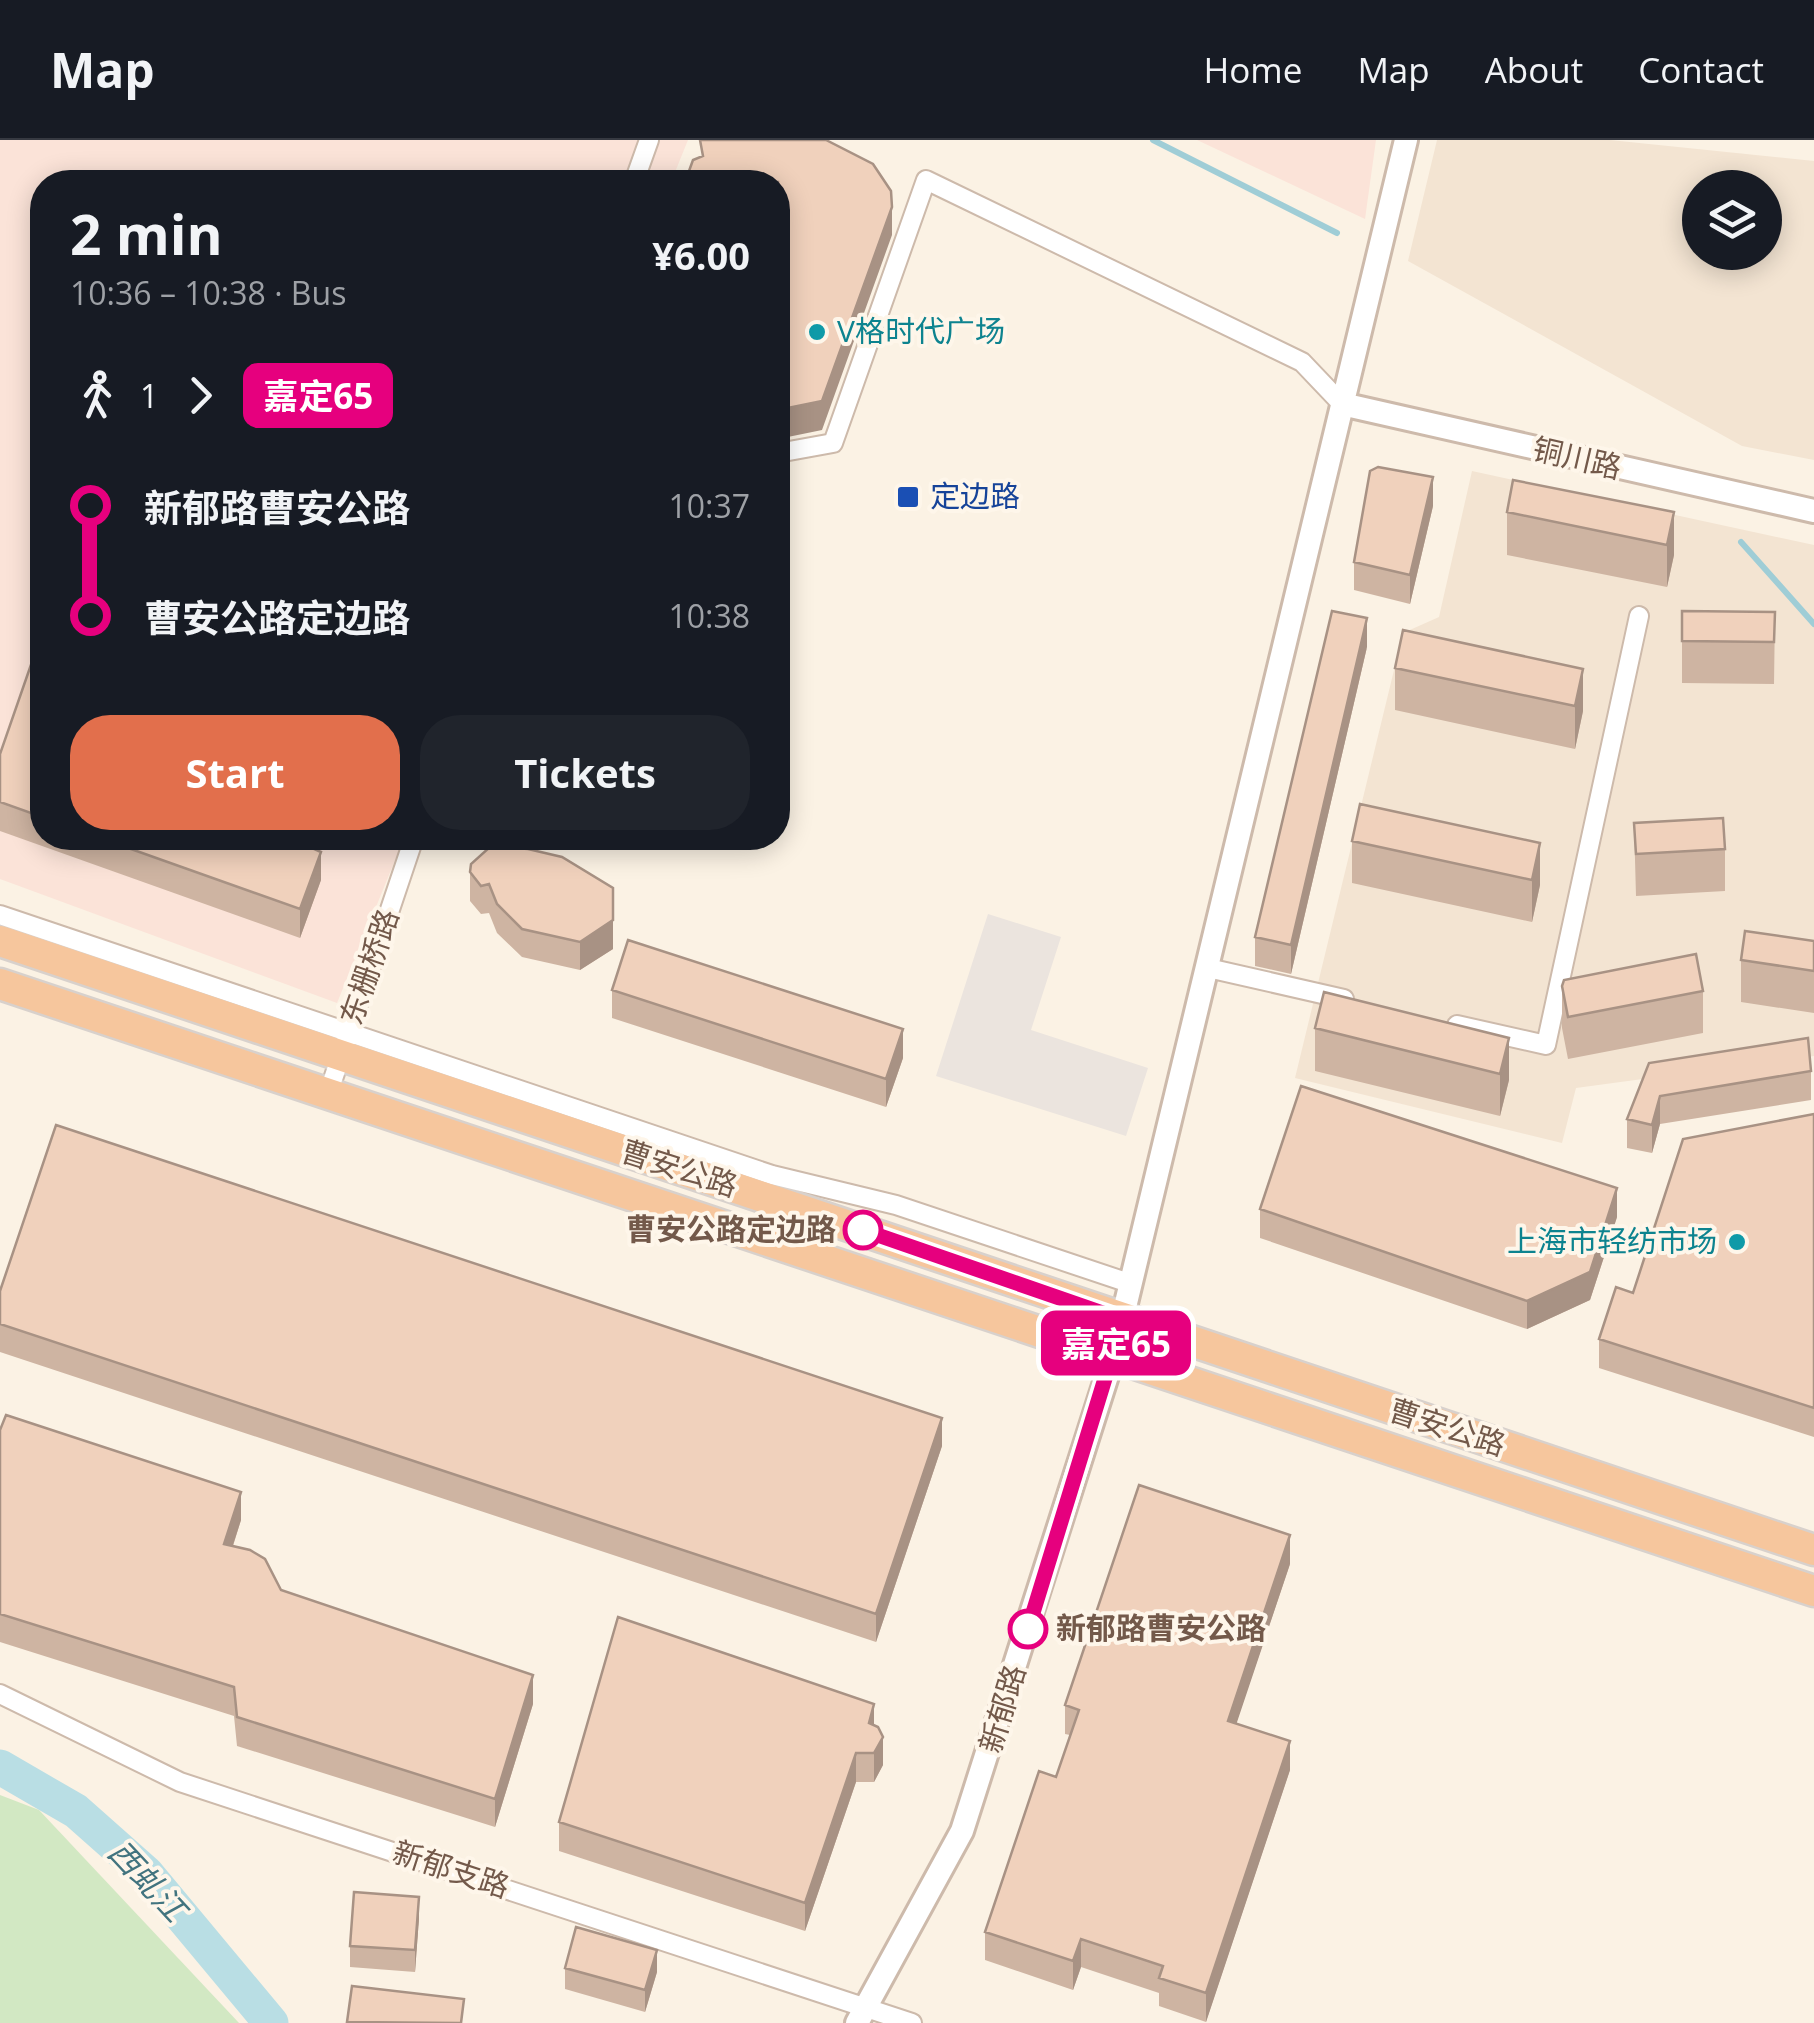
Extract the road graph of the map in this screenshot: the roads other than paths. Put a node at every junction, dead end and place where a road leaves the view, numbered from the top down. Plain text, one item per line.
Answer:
1 (649, 140) edge
2 (1406, 140) edge
3 (638, 170) edge
4 (1342, 404) junction
5 (790, 451) edge
6 (1814, 511) edge
7 (1638, 616) dead end
8 (410, 850) edge
9 (0, 915) edge
10 (0, 942) edge
11 (1208, 968) junction
12 (0, 984) edge
13 (1358, 1002) edge
14 (1433, 1020) edge
15 (344, 1043) junction
16 (327, 1097) junction
17 (1132, 1284) junction
18 (1123, 1320) junction
19 (1112, 1357) junction
20 (1814, 1550) edge
21 (1814, 1591) edge
22 (0, 1694) edge
23 (860, 2015) edge
24 (912, 2023) edge

1 - 3 street
2 - 4 street
4 - 5 street
4 - 6 street, 铜川路
4 - 11 street
7 - 14 street
8 - 15 street, 东栅桥路
9 - 15 street
10 - 15 highway, 曹安公路
11 - 13 street
11 - 17 street
12 - 16 highway, 曹安公路
15 - 16 street, 东栅桥路
15 - 17 street
15 - 18 highway, 曹安公路
16 - 19 highway, 曹安公路
17 - 18 street
18 - 19 street, 新郁路
18 - 20 highway, 曹安公路
19 - 21 highway, 曹安公路
19 - 23 street, 新郁路
22 - 23 street, 新郁支路
23 - 24 street, 新郁支路

